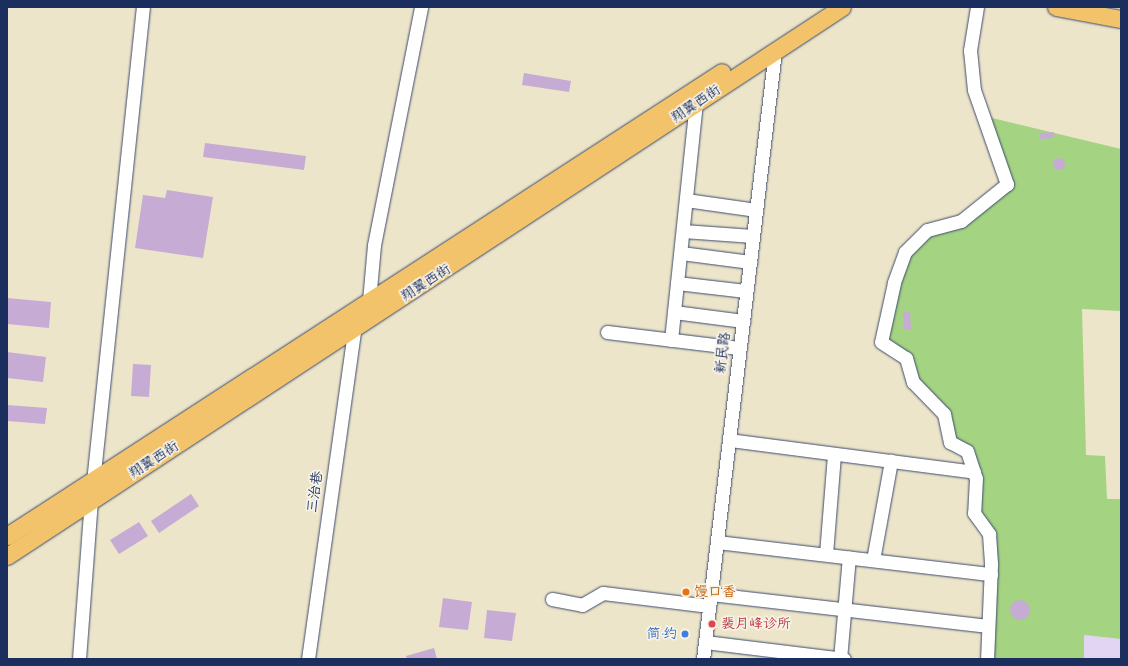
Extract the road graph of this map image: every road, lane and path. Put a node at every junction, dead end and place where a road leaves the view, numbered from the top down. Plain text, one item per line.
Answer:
1 (142, 7) edge
2 (421, 7) edge
3 (823, 7) edge
4 (842, 7) edge
5 (977, 7) edge
6 (1056, 7) edge
7 (1109, 7) edge
8 (1121, 9) edge
9 (1121, 19) edge
10 (775, 51) junction
11 (696, 104) junction
12 (686, 200) junction
13 (756, 210) junction
14 (683, 231) junction
15 (753, 236) junction
16 (680, 254) junction
17 (750, 262) junction
18 (678, 283) junction
19 (746, 291) junction
20 (369, 301) junction
21 (674, 312) junction
22 (743, 321) junction
23 (354, 330) junction
24 (607, 332) dead end
25 (671, 340) junction
26 (739, 348) junction
27 (729, 440) junction
28 (834, 454) junction
29 (891, 461) junction
30 (974, 472) junction
31 (93, 480) junction
32 (91, 501) junction
33 (7, 536) edge
34 (717, 542) junction
35 (826, 554) junction
36 (7, 556) edge
37 (849, 557) junction
38 (873, 560) junction
39 (991, 574) junction
40 (552, 599) dead end
41 (710, 600) junction
42 (844, 610) junction
43 (988, 626) junction
44 (705, 642) junction
45 (79, 659) edge
46 (308, 659) edge
47 (703, 659) edge
48 (840, 659) edge
49 (844, 659) edge
50 (987, 659) edge

1 - 31 street
2 - 20 street
3 - 20 main road, 翔翼西街
4 - 10 main road, 翔翼西街
5 - 30 street
6 - 9 main road
7 - 8 main road
10 - 11 main road, 翔翼西街
10 - 13 street, 新民路
11 - 12 street
11 - 23 main road, 翔翼西街
12 - 13 street
12 - 14 street
13 - 15 street, 新民路
14 - 15 street
14 - 16 street
15 - 17 street, 新民路
16 - 17 street
16 - 18 street
17 - 19 street, 新民路
18 - 19 street
18 - 21 street
19 - 22 street, 新民路
20 - 31 main road, 翔翼西街
21 - 22 street
21 - 25 street
22 - 26 street, 新民路
23 - 32 main road, 翔翼西街
23 - 46 street, 三治巷
24 - 25 street
25 - 26 street
26 - 27 street, 新民路
27 - 28 street
27 - 34 street, 新民路
28 - 29 street
28 - 35 street
29 - 30 street
29 - 38 street
30 - 39 street
31 - 32 street
31 - 33 main road, 翔翼西街
32 - 36 main road, 翔翼西街
32 - 45 street
34 - 35 street
34 - 41 street, 新民路
35 - 37 street
37 - 38 street
37 - 42 street
38 - 39 street
39 - 43 street
40 - 41 street
41 - 42 street
41 - 44 street, 新民路
42 - 43 street
42 - 48 street
43 - 50 street
44 - 47 street, 新民路
44 - 48 street
48 - 49 street

